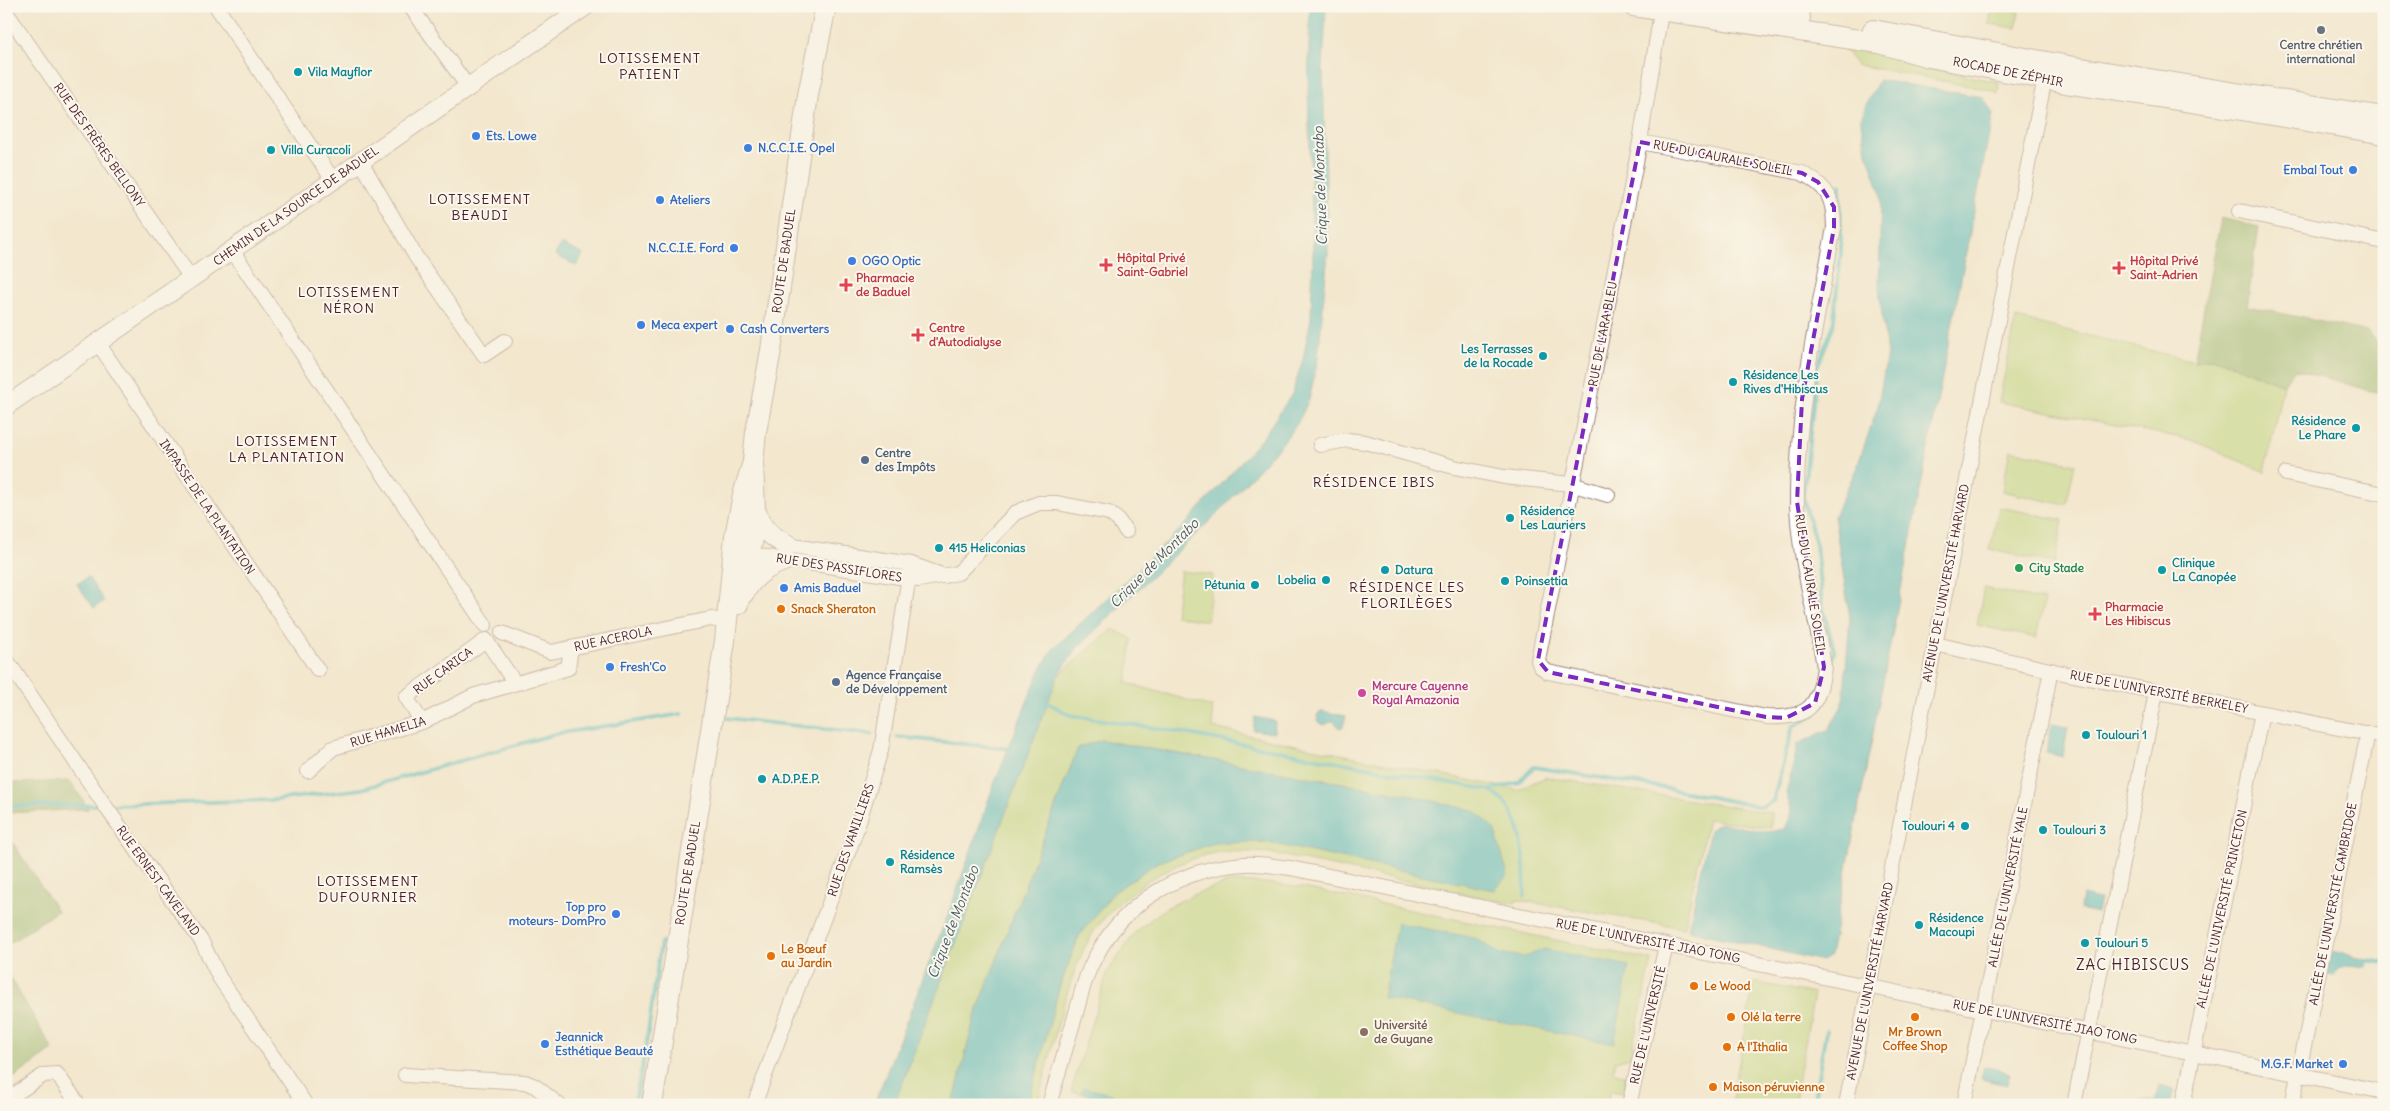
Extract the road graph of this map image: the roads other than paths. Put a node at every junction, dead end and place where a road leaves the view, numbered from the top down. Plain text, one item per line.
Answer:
1 (216, 6) edge
2 (410, 6) edge
3 (586, 6) edge
4 (817, 6) edge
5 (826, 6) edge
6 (838, 6) edge
7 (1633, 6) edge
8 (1729, 6) edge
9 (1662, 9) edge
10 (6, 12) edge
11 (814, 60) junction
12 (2046, 71) junction
13 (468, 87) junction
14 (808, 95) junction
15 (2384, 117) edge
16 (2384, 134) edge
17 (1640, 142) junction
18 (361, 162) junction
19 (333, 180) junction
20 (2239, 211) dead end
21 (2384, 242) edge
22 (232, 250) junction
23 (192, 278) junction
24 (504, 341) dead end
25 (98, 343) junction
26 (6, 406) edge
27 (1320, 445) dead end
28 (753, 462) junction
29 (2286, 474) dead end
30 (1571, 484) junction
31 (2384, 494) edge
32 (1608, 495) dead end
33 (755, 510) junction
34 (1126, 531) dead end
35 (743, 545) junction
36 (787, 552) junction
37 (911, 564) junction
38 (946, 576) junction
39 (909, 580) junction
40 (739, 601) junction
41 (727, 622) junction
42 (485, 625) dead end
43 (502, 633) dead end
44 (725, 641) junction
45 (1935, 644) junction
46 (571, 648) junction
47 (6, 658) edge
48 (1538, 660) joint
49 (318, 670) dead end
50 (2051, 670) junction
51 (515, 683) junction
52 (2156, 692) junction
53 (2262, 713) junction
54 (422, 722) junction
55 (2368, 733) junction
56 (2384, 737) edge
57 (308, 771) dead end
58 (1666, 946) junction
59 (1869, 987) junction
60 (1983, 1010) junction
61 (2088, 1031) junction
62 (2193, 1052) junction
63 (2299, 1074) junction
64 (406, 1075) dead end
65 (2384, 1092) edge
66 (6, 1100) edge
67 (79, 1105) edge
68 (306, 1105) edge
69 (559, 1105) edge
70 (652, 1105) edge
71 (754, 1105) edge
72 (1049, 1105) edge
73 (1629, 1105) edge
74 (1846, 1105) edge
75 (1964, 1105) edge
76 (2074, 1105) edge
77 (2183, 1105) edge
78 (2292, 1105) edge

1 - 19 street
2 - 13 street
3 - 13 street, CHEMIN DE LA SOURCE DE BADUEL
4 - 11 main road, ROUTE DE BADUEL
5 - 11 main road, ROUTE DE BADUEL
6 - 14 main road
7 - 9 main road, ROCADE DE ZÉPHIR
8 - 12 main road, ROCADE DE ZÉPHIR
9 - 12 main road, ROCADE DE ZÉPHIR
9 - 17 street, RUE DE L'ARA BLEU
10 - 23 street, RUE DES FRÈRES BELLONY
11 - 14 main road, ROUTE DE BADUEL
12 - 15 main road, ROCADE DE ZÉPHIR
12 - 16 main road, ROCADE DE ZÉPHIR
12 - 45 street, AVENUE DE L'UNIVERSITÉ HARVARD
13 - 18 street, CHEMIN DE LA SOURCE DE BADUEL
14 - 28 main road, ROUTE DE BADUEL
17 - 30 street, RUE DE L'ARA BLEU
17 - 48 street, RUE DU CAURALE SOLEIL
18 - 19 street, CHEMIN DE LA SOURCE DE BADUEL
18 - 24 street
19 - 22 street, CHEMIN DE LA SOURCE DE BADUEL
20 - 21 street
22 - 23 street, CHEMIN DE LA SOURCE DE BADUEL
22 - 42 street
23 - 25 street, CHEMIN DE LA SOURCE DE BADUEL
25 - 26 street, CHEMIN DE LA SOURCE DE BADUEL
25 - 49 street, IMPASSE DE LA PLANTATION
27 - 30 street
28 - 33 main road, ROUTE DE BADUEL
28 - 35 main road, ROUTE DE BADUEL
29 - 31 street
30 - 32 street
30 - 48 street, RUE DE L'ARA BLEU
33 - 35 main road, ROUTE DE BADUEL
33 - 36 main road
34 - 38 street, RUE DES PASSIFLORES
35 - 36 street, RUE DES PASSIFLORES
35 - 40 main road, ROUTE DE BADUEL
35 - 41 main road, ROUTE DE BADUEL
36 - 37 street, RUE DES PASSIFLORES
36 - 39 street, RUE DES PASSIFLORES
36 - 40 main road
37 - 38 street, RUE DES PASSIFLORES
37 - 39 street, RUE DES VANILLIERS
38 - 39 street, RUE DES PASSIFLORES
39 - 71 street, RUE DES VANILLIERS
40 - 44 main road, ROUTE DE BADUEL
41 - 44 main road, ROUTE DE BADUEL
41 - 46 street, RUE ACEROLA
43 - 46 street, RUE ACEROLA
44 - 70 main road, ROUTE DE BADUEL
45 - 50 street, RUE DE L'UNIVERSITÉ BERKELEY
45 - 59 street, AVENUE DE L'UNIVERSITÉ HARVARD
46 - 51 street, RUE HAMELIA
47 - 68 street, RUE ERNEST CAVELAND
50 - 52 street, RUE DE L'UNIVERSITÉ BERKELEY
50 - 60 street, ALLÉE DE L'UNIVERSITÉ YALE
51 - 54 street, RUE HAMELIA
51 - 54 street, RUE CARICA
52 - 53 street, RUE DE L'UNIVERSITÉ BERKELEY
52 - 61 street
53 - 55 street, RUE DE L'UNIVERSITÉ BERKELEY
53 - 62 street, ALLÉE DE L'UNIVERSITÉ PRINCETON
54 - 57 street, RUE HAMELIA
55 - 56 street, RUE DE L'UNIVERSITÉ BERKELEY
55 - 63 street, ALLÉE DE L'UNIVERSITÉ CAMBRIDGE
58 - 59 street, RUE DE L'UNIVERSITÉ JIAO TONG
58 - 72 street, RUE DE L'UNIVERSITÉ JIAO TONG
58 - 73 street, RUE DE L'UNIVERSITÉ
59 - 60 street, RUE DE L'UNIVERSITÉ JIAO TONG
59 - 74 street, AVENUE DE L'UNIVERSITÉ HARVARD
60 - 61 street, RUE DE L'UNIVERSITÉ JIAO TONG
60 - 75 street, ALLÉE DE L'UNIVERSITÉ YALE
61 - 62 street, RUE DE L'UNIVERSITÉ JIAO TONG
61 - 76 street
62 - 63 street, RUE DE L'UNIVERSITÉ JIAO TONG
62 - 77 street, ALLÉE DE L'UNIVERSITÉ PRINCETON
63 - 65 street, RUE DE L'UNIVERSITÉ JIAO TONG
63 - 78 street, ALLÉE DE L'UNIVERSITÉ CAMBRIDGE
64 - 69 street
66 - 67 street

